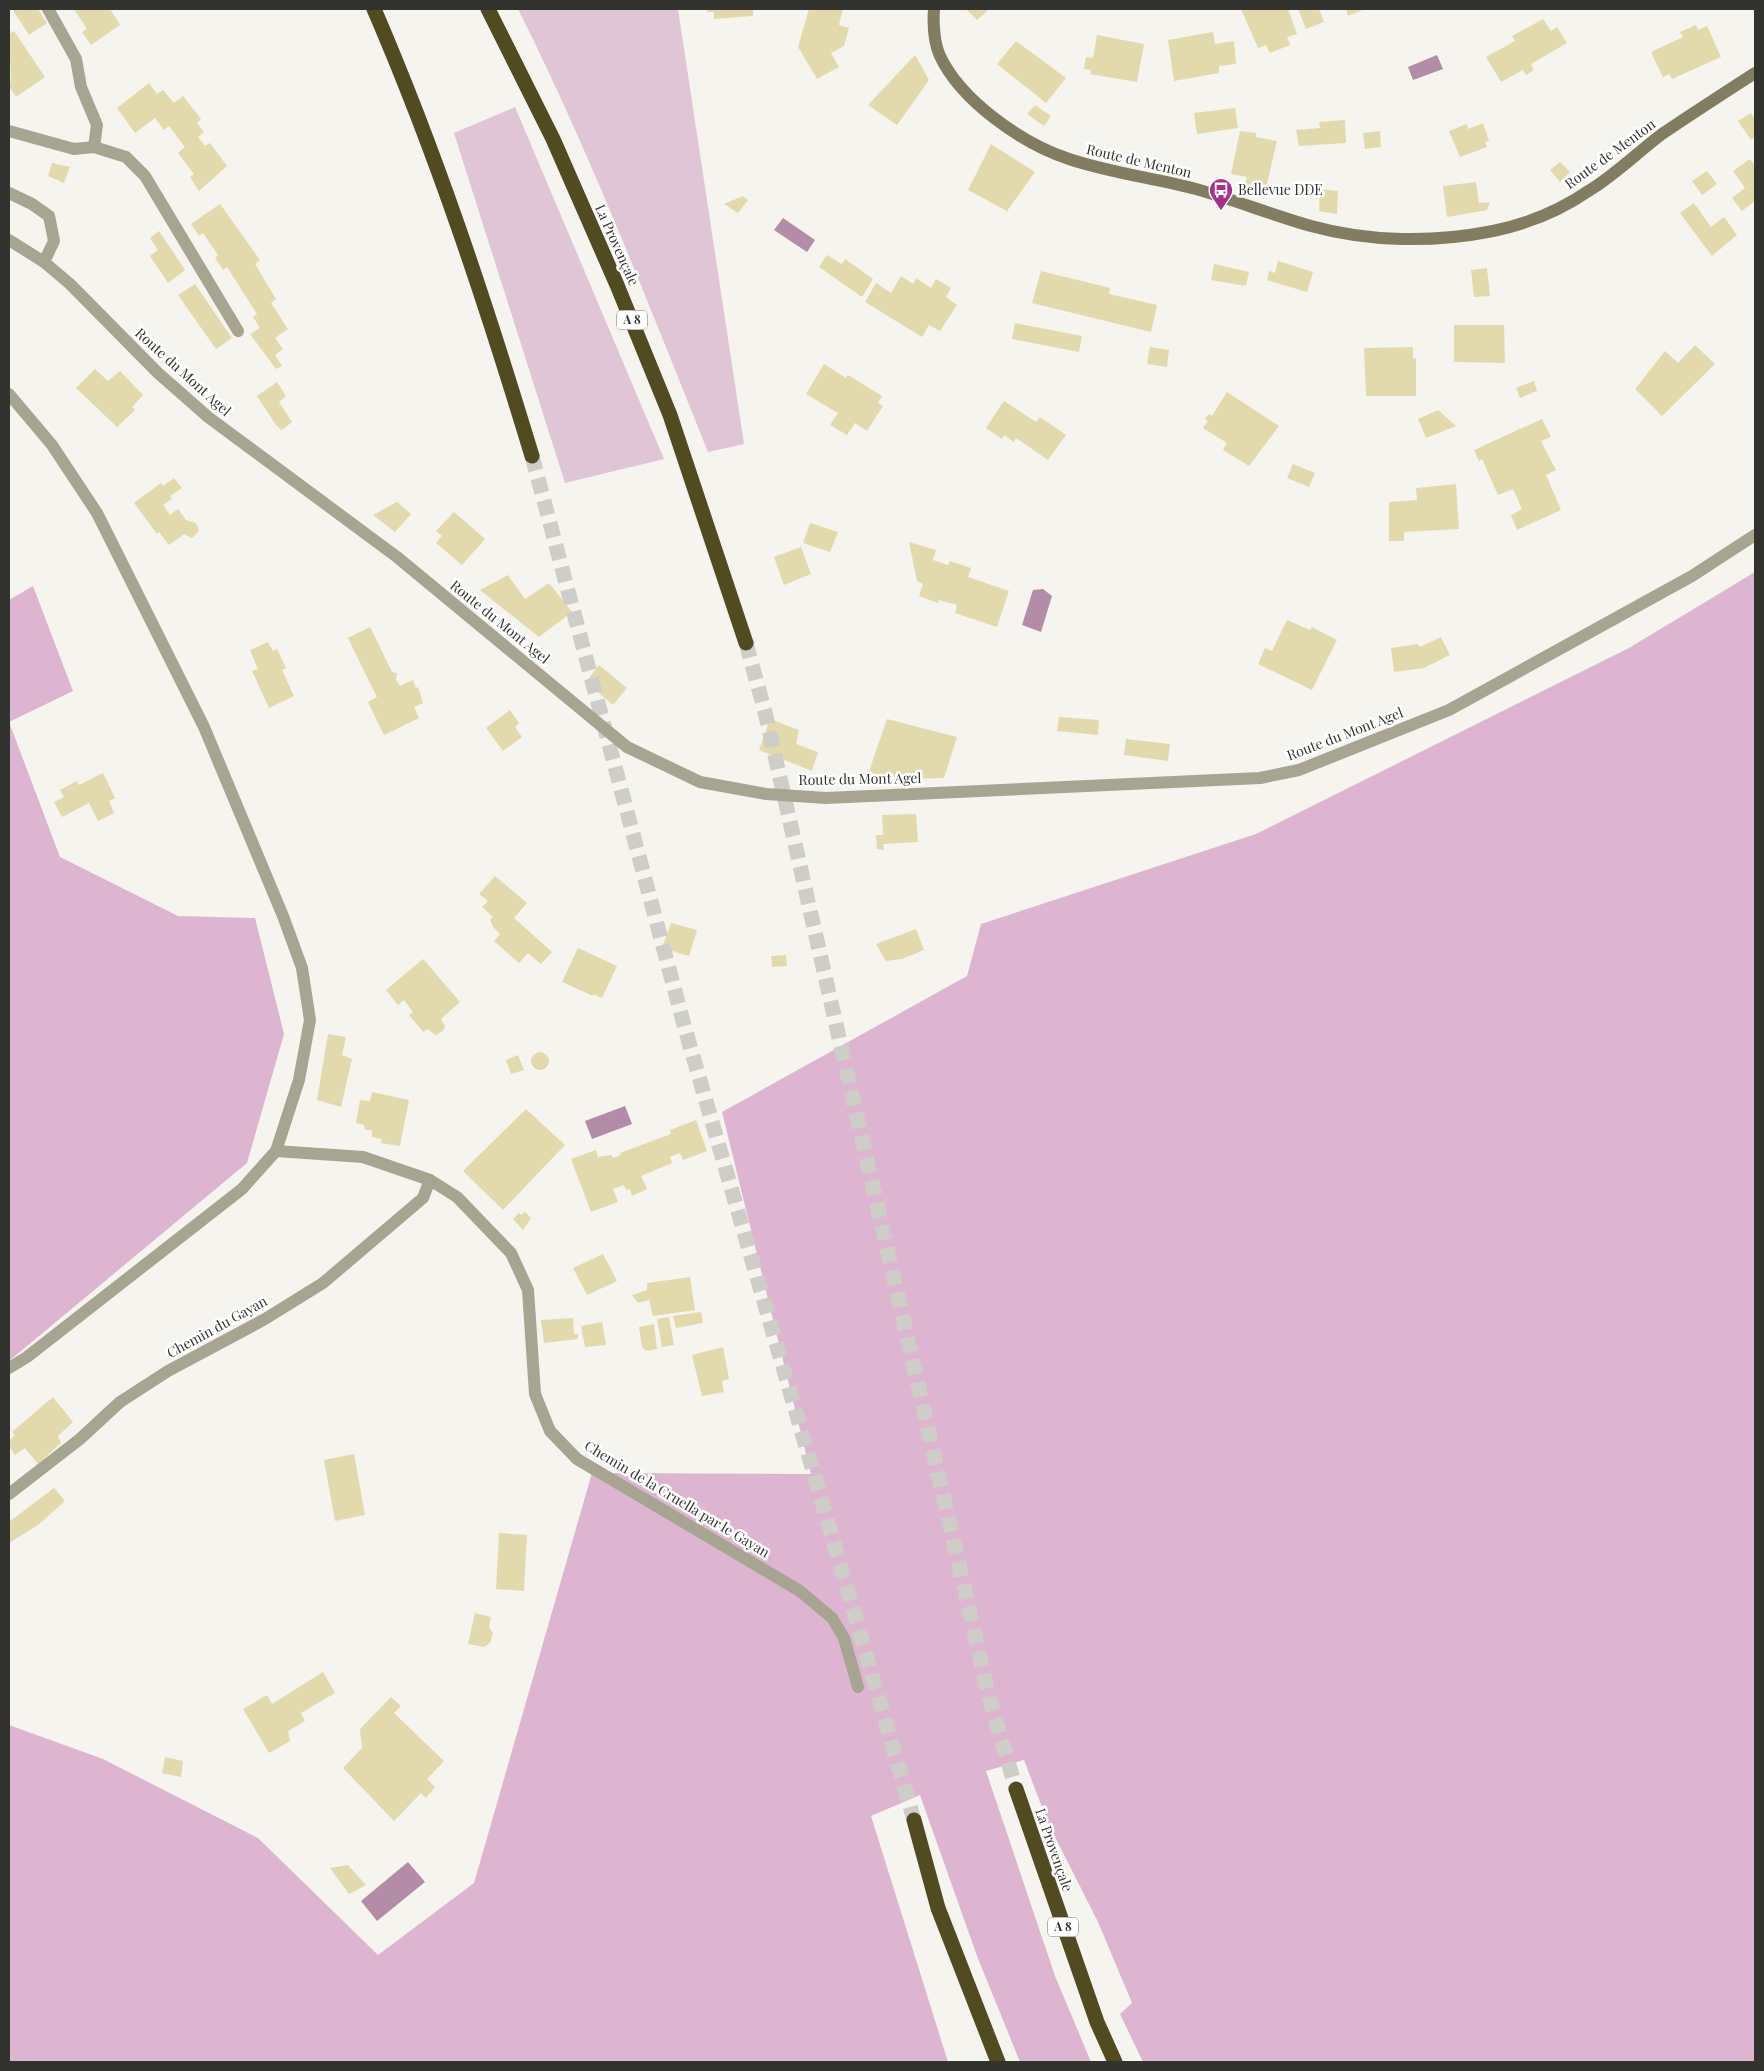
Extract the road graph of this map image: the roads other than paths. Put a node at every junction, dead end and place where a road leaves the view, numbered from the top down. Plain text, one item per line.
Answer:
1 (48, 9) edge
2 (374, 9) edge
3 (488, 9) edge
4 (934, 9) edge
5 (1755, 73) edge
6 (9, 132) edge
7 (94, 147) junction
8 (9, 193) edge
9 (9, 240) edge
10 (44, 262) junction
11 (238, 331) dead end
12 (9, 394) edge
13 (532, 456) tunnel mouth
14 (1755, 535) edge
15 (746, 643) tunnel mouth
16 (276, 1150) junction
17 (430, 1180) junction
18 (9, 1368) edge
19 (9, 1494) edge
20 (858, 1687) dead end
21 (1016, 1789) tunnel mouth
22 (914, 1820) tunnel mouth
23 (987, 2038) junction
24 (991, 2062) edge
25 (998, 2062) edge
26 (1115, 2062) edge

1 - 7 street
2 - 13 highway
3 - 15 highway, La Provençale / A 8
4 - 5 main road, Route de Menton
6 - 7 street
7 - 11 street
8 - 10 street
9 - 10 street, Route du Mont Agel
10 - 14 street, Route du Mont Agel
12 - 16 street
16 - 17 street, Chemin de la Cruella par le Gayan
16 - 18 street
17 - 19 street, Chemin du Gayan
17 - 20 street, Chemin de la Cruella par le Gayan
21 - 26 highway, La Provençale / A 8
22 - 23 highway
23 - 24 highway
23 - 25 highway

